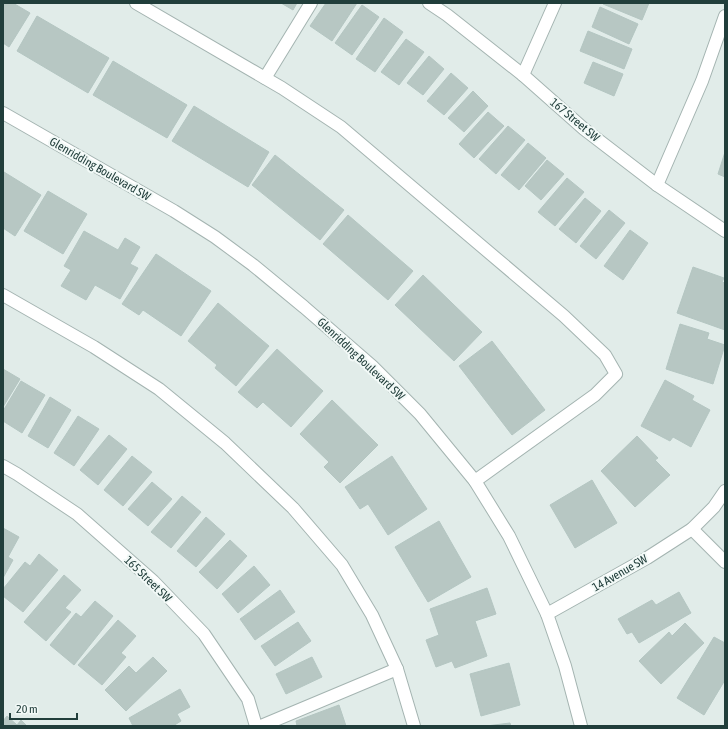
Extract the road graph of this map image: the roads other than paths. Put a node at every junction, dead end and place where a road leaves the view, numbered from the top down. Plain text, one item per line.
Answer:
1 (136, 3) edge
2 (311, 3) edge
3 (428, 3) edge
4 (555, 3) edge
5 (725, 16) edge
6 (523, 76) junction
7 (266, 78) junction
8 (3, 113) edge
9 (657, 185) junction
10 (725, 231) edge
11 (3, 295) edge
12 (3, 466) edge
13 (475, 481) junction
14 (725, 491) edge
15 (692, 529) junction
16 (725, 562) edge
17 (547, 614) junction
18 (397, 669) junction
19 (256, 726) edge
20 (261, 726) edge
21 (414, 726) edge
22 (581, 726) edge

1 - 7 street
2 - 7 street
3 - 6 street, 167 Street SW
4 - 6 street
5 - 9 street
6 - 9 street, 167 Street SW
7 - 13 street
8 - 13 street, Glenridding Boulevard SW
9 - 10 street, 167 Street SW
11 - 18 street
12 - 19 street, 165 Street SW
13 - 17 street, Glenridding Boulevard SW
14 - 15 street, 14 Avenue SW
15 - 16 street
15 - 17 street, 14 Avenue SW
17 - 22 street, Glenridding Boulevard SW
18 - 20 street
18 - 21 street

